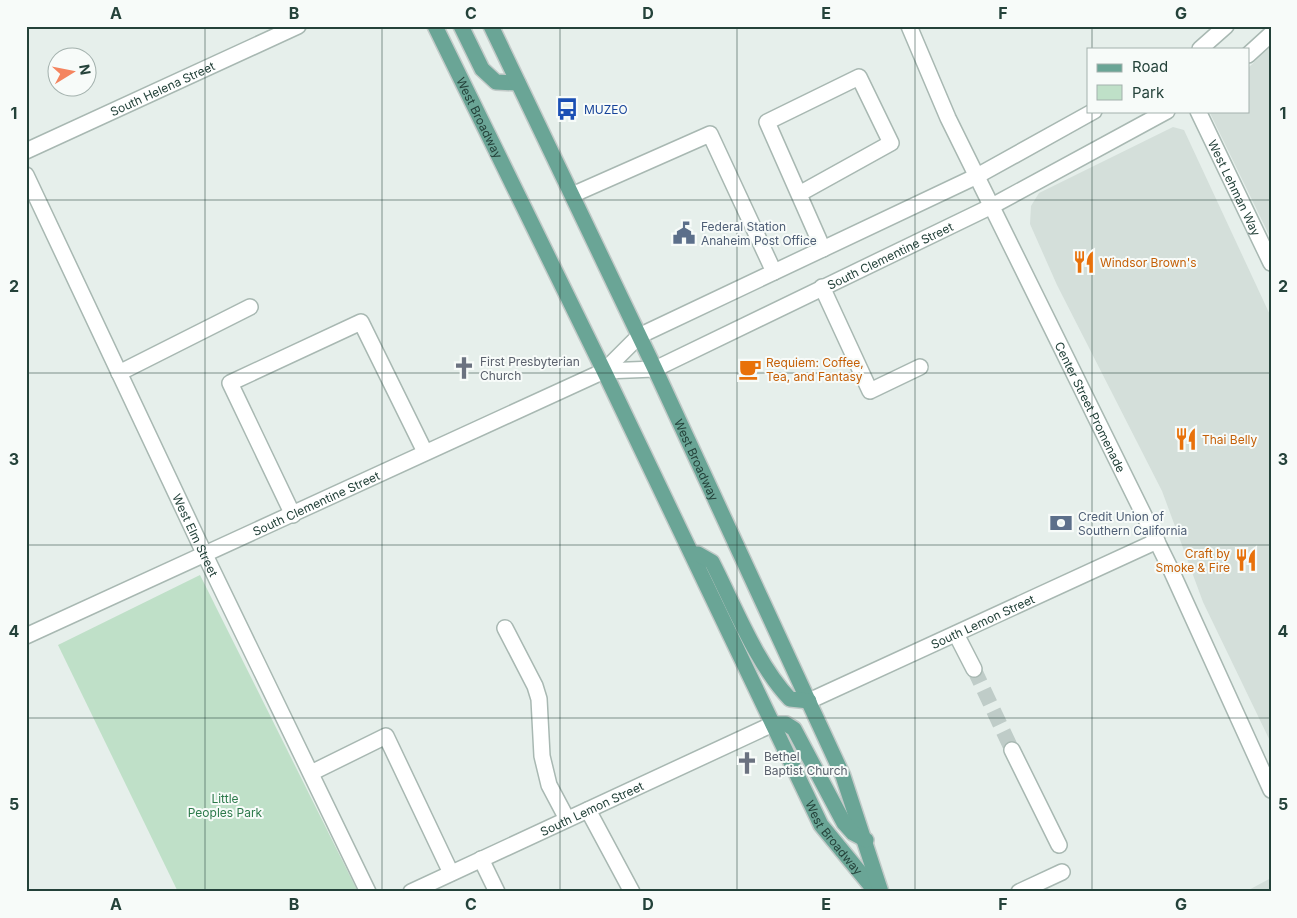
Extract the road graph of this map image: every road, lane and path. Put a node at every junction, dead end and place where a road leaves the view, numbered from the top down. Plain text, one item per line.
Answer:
1 (298, 26) edge
2 (435, 26) edge
3 (461, 26) edge
4 (491, 26) edge
5 (908, 26) edge
6 (1226, 26) edge
7 (1271, 34) edge
8 (1201, 48) edge
9 (1250, 53) edge
10 (518, 83) junction
11 (1092, 112) edge
12 (1165, 112) edge
13 (1198, 112) edge
14 (26, 151) edge
15 (26, 175) edge
16 (977, 176) junction
17 (798, 194) junction
18 (572, 195) junction
19 (992, 206) junction
20 (823, 249) junction
21 (1271, 263) edge
22 (774, 272) junction
23 (822, 288) junction
24 (250, 307) dead end
25 (639, 336) junction
26 (920, 367) dead end
27 (655, 368) junction
28 (604, 371) junction
29 (119, 373) junction
30 (425, 452) junction
31 (293, 515) junction
32 (1157, 541) junction
33 (692, 554) junction
34 (205, 555) junction
35 (504, 628) dead end
36 (956, 634) junction
37 (26, 636) edge
38 (974, 669) tunnel mouth
39 (809, 701) junction
40 (773, 724) junction
41 (1012, 750) tunnel mouth
42 (310, 774) junction
43 (1271, 790) edge
44 (588, 810) junction
45 (568, 820) junction
46 (866, 840) junction
47 (1059, 845) dead end
48 (481, 859) junction
49 (1062, 872) dead end
50 (451, 873) junction
51 (368, 892) edge
52 (411, 892) edge
53 (497, 892) edge
54 (632, 892) edge
55 (876, 892) edge
56 (881, 892) edge
57 (1020, 892) edge

1 - 14 street, South Helena Street
2 - 28 main road, West Broadway
3 - 10 main road, West Broadway
4 - 10 main road, West Broadway
5 - 16 street, Center Street Promenade
6 - 8 street
7 - 9 street
10 - 18 main road, West Broadway
11 - 16 street, South Clementine Street
12 - 19 street, South Clementine Street
13 - 21 street, West Lehman Way
15 - 29 street, West Elm Street
16 - 19 street, Center Street Promenade
16 - 20 street, South Clementine Street
17 - 17 street
17 - 20 street
18 - 22 street
18 - 25 main road, West Broadway
19 - 23 street, South Clementine Street
19 - 32 street, Center Street Promenade
20 - 22 street, South Clementine Street
22 - 25 street, South Clementine Street
23 - 26 street
23 - 27 street, South Clementine Street
24 - 29 street
25 - 27 main road, West Broadway
25 - 28 street, South Clementine Street
27 - 28 street, South Clementine Street
27 - 39 main road, West Broadway
28 - 30 street, South Clementine Street
28 - 33 main road, West Broadway
29 - 34 street, West Elm Street
30 - 31 street, South Clementine Street
30 - 31 street
31 - 34 street, South Clementine Street
32 - 36 street, South Lemon Street
32 - 43 street, Center Street Promenade
33 - 39 main road
33 - 40 main road, West Broadway
34 - 37 street, South Clementine Street
34 - 42 street, West Elm Street
35 - 45 street
36 - 38 street
36 - 39 street, South Lemon Street
39 - 46 main road, West Broadway
40 - 44 street, South Lemon Street
40 - 46 main road, West Broadway
40 - 55 main road, West Broadway
41 - 47 street
42 - 50 street
42 - 51 street, West Elm Street
44 - 45 street, South Lemon Street
44 - 54 street
45 - 48 street, South Lemon Street
46 - 56 main road, West Broadway
48 - 50 street, South Lemon Street
48 - 53 street
49 - 57 street
50 - 52 street, South Lemon Street

